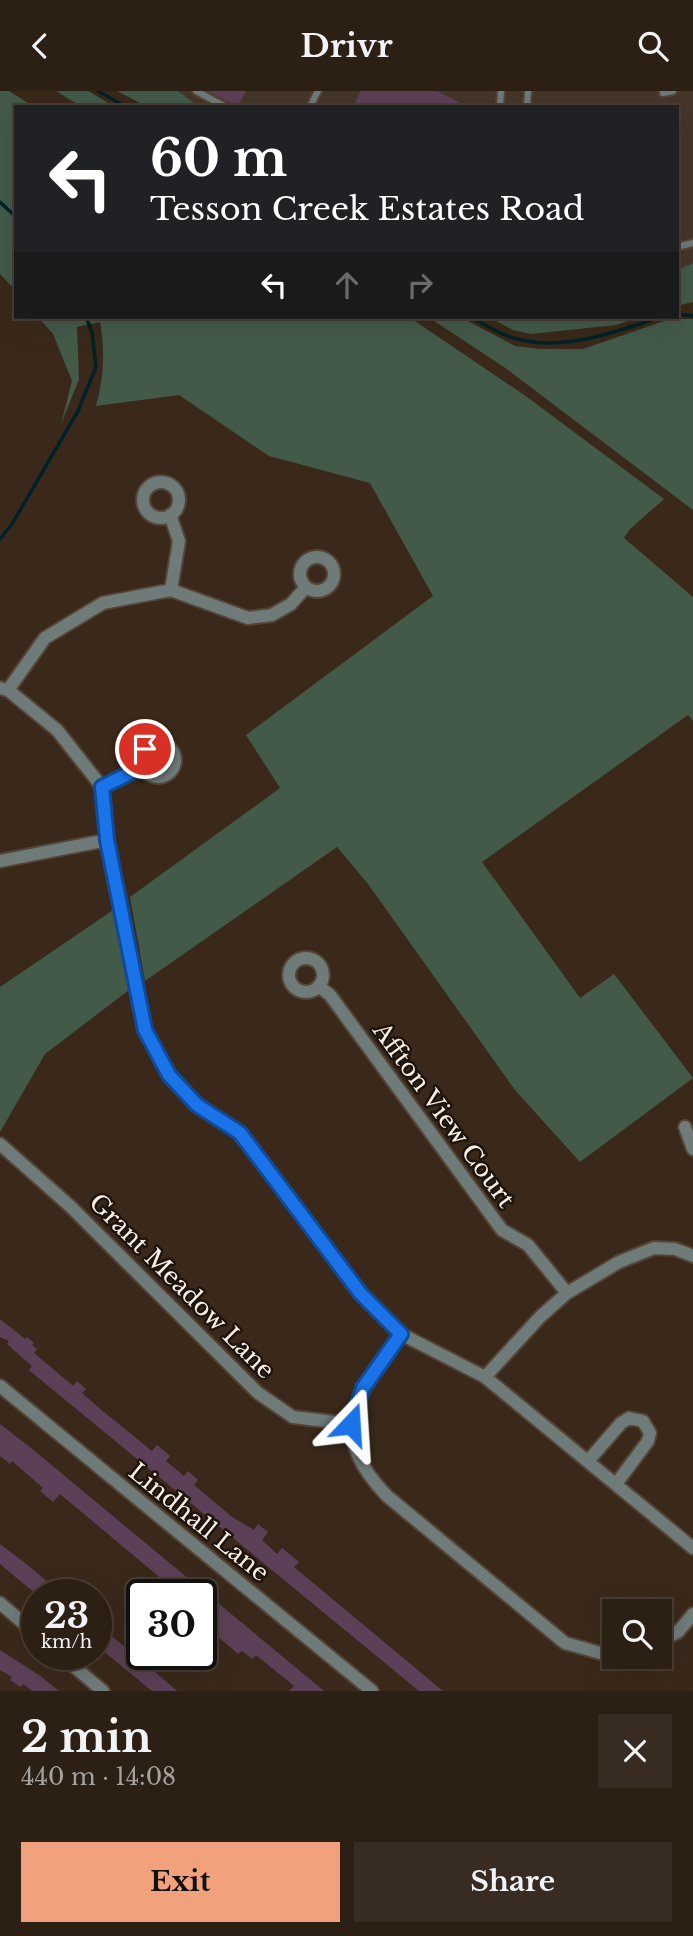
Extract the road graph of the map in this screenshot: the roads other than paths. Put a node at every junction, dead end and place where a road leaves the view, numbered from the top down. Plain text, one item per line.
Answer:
1 (196, 91) edge
2 (663, 91) edge
3 (673, 91) edge
4 (222, 105) edge
5 (170, 515) dead end
6 (306, 587) dead end
7 (171, 590) junction
8 (4, 689) edge
9 (142, 767) dead end
10 (102, 787) junction
11 (107, 840) junction
12 (0, 861) edge
13 (320, 987) dead end
14 (685, 1127) dead end
15 (0, 1144) edge
16 (693, 1149) edge
17 (693, 1255) edge
18 (567, 1293) junction
19 (401, 1334) junction
20 (485, 1377) junction
21 (0, 1386) edge
22 (351, 1424) junction
23 (589, 1460) junction
24 (616, 1484) junction
25 (693, 1548) edge
26 (0, 1603) edge
27 (693, 1613) edge
28 (21, 1621) edge
29 (672, 1635) edge
30 (602, 1653) edge
31 (79, 1670) edge
32 (102, 1690) edge
33 (372, 1691) edge

1 - 4 lane
2 - 3 lane
5 - 7 street
6 - 7 street
7 - 8 street
8 - 10 street
9 - 10 street
10 - 11 street
11 - 12 street
11 - 19 street
13 - 18 street, Affton View Court
14 - 16 street
15 - 22 street, Grant Meadow Lane
17 - 18 street
18 - 20 street
19 - 20 street
19 - 22 street
20 - 23 street
21 - 33 street, Lindhall Lane
22 - 30 street
23 - 24 street
23 - 24 street
24 - 25 street
26 - 28 street
27 - 29 street
31 - 32 street

